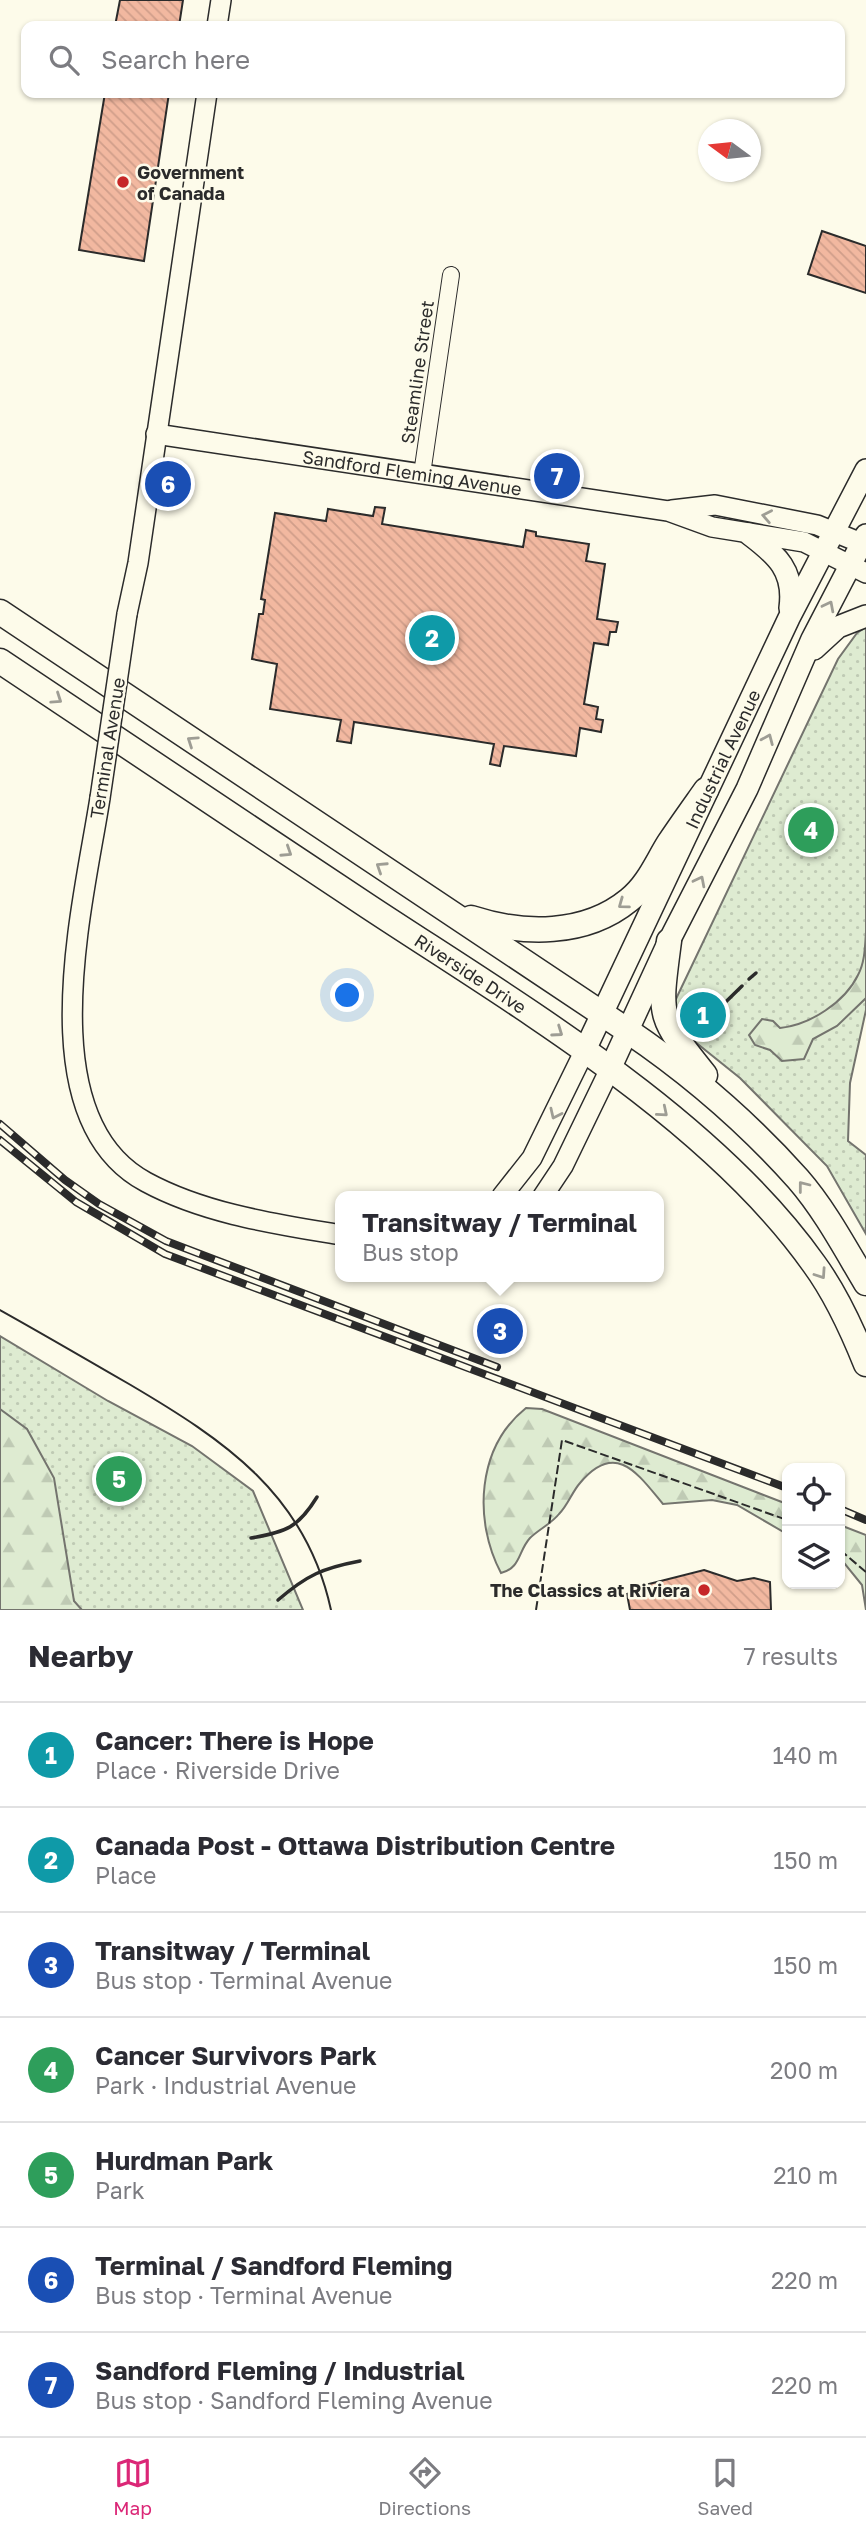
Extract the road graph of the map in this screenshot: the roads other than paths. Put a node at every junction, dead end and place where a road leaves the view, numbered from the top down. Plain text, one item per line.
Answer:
1 (221, 0) edge
2 (218, 21) edge
3 (206, 98) edge
4 (451, 275) dead end
5 (156, 434) junction
6 (866, 470) edge
7 (422, 474) junction
8 (668, 511) junction
9 (834, 530) junction
10 (749, 534) junction
11 (865, 541) edge
12 (825, 550) junction
13 (859, 569) edge
14 (0, 612) edge
15 (866, 616) edge
16 (789, 618) junction
17 (0, 661) edge
18 (789, 690) junction
19 (706, 790) junction
20 (438, 904) junction
21 (669, 941) junction
22 (602, 1014) junction
23 (628, 1031) junction
24 (584, 1052) junction
25 (609, 1071) junction
26 (742, 1122) junction
27 (506, 1191) edge
28 (546, 1191) edge
29 (335, 1234) edge
30 (866, 1283) edge
31 (866, 1364) edge

1 - 2 street
3 - 5 street, Terminal Avenue
4 - 7 street, Steamline Street
5 - 7 street, Sandford Fleming Avenue
5 - 29 street, Terminal Avenue, bridge
6 - 9 main road, Industrial Avenue
7 - 8 street, Sandford Fleming Avenue
9 -> 8 street, Sandford Fleming Avenue
8 - 10 street, Sandford Fleming Avenue
9 - 11 street, Sandford Fleming Avenue
9 - 12 main road, Industrial Avenue
10 - 12 street, Sandford Fleming Avenue
10 - 16 main road
11 - 13 main road, Industrial Avenue
12 - 13 street, Sandford Fleming Avenue
12 - 16 main road, Industrial Avenue
18 -> 13 main road, Industrial Avenue
20 -> 14 main road
15 - 18 main road
16 - 19 main road, Industrial Avenue
17 -> 24 main road, Riverside Drive
21 -> 18 main road, Industrial Avenue
19 -> 20 main road
19 - 22 main road, Industrial Avenue
20 - 22 main road
21 - 23 main road, Industrial Avenue
21 - 26 main road
22 - 23 main road
22 - 24 main road, Industrial Avenue
23 - 25 main road, Industrial Avenue
23 - 26 main road
24 - 25 main road, Riverside Drive
24 -> 27 street
25 - 28 street
25 -> 31 main road, Riverside Drive
30 -> 26 main road

